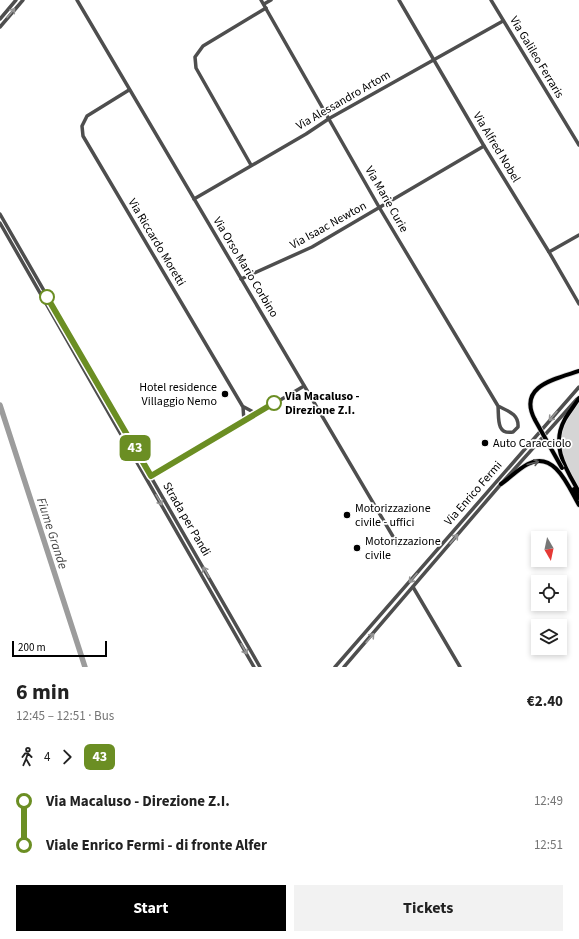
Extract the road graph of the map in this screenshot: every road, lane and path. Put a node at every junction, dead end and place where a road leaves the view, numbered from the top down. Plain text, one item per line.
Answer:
1 (16, 0) edge
2 (23, 0) edge
3 (77, 0) edge
4 (261, 0) edge
5 (271, 0) edge
6 (399, 0) edge
7 (491, 0) edge
8 (265, 6) junction
9 (0, 19) edge
10 (503, 20) junction
11 (0, 27) edge
12 (434, 60) junction
13 (130, 90) junction
14 (330, 118) junction
15 (579, 145) edge
16 (484, 146) junction
17 (251, 165) junction
18 (194, 199) junction
19 (379, 207) junction
20 (0, 214) edge
21 (0, 223) edge
22 (579, 235) edge
23 (549, 252) junction
24 (241, 279) junction
25 (579, 304) edge
26 (579, 371) edge
27 (304, 386) junction
28 (579, 387) edge
29 (579, 397) edge
30 (498, 406) junction
31 (244, 407) junction
32 (257, 414) junction
33 (244, 421) junction
34 (151, 476) junction
35 (146, 479) junction
36 (501, 484) junction
37 (579, 492) edge
38 (579, 498) edge
39 (579, 505) edge
40 (398, 544) dead end
41 (413, 587) junction
42 (254, 667) edge
43 (260, 667) edge
44 (335, 667) edge
45 (344, 667) edge
46 (460, 667) edge

1 - 9 street
11 -> 2 street
3 - 13 street, Via Orso Mario Corbino
4 - 8 street, Via Marie Curie
5 - 8 street
6 - 12 street, Via Alfred Nobel
7 - 10 street, Via Galileo Ferraris
8 - 14 street, Via Marie Curie
8 - 17 street
10 - 12 street, Via Alessandro Artom
10 - 15 street, Via Galileo Ferraris
12 - 14 street, Via Alessandro Artom
12 - 16 street, Via Alfred Nobel
13 - 18 street, Via Orso Mario Corbino
13 - 31 street, Via Riccardo Moretti
14 - 17 street, Via Alessandro Artom
14 - 19 street, Via Marie Curie
16 - 19 street, Via Isaac Newton
16 - 23 street, Via Alfred Nobel
17 - 18 street, Via Alessandro Artom
18 - 24 street, Via Orso Mario Corbino
19 - 24 street, Via Isaac Newton
19 - 30 street, Via Marie Curie
20 - 34 street, Strada per Pandi
21 - 35 street, Strada per Pandi
22 - 23 street
23 - 25 street, Via Alfred Nobel
24 - 27 street, Via Orso Mario Corbino
26 - 38 main road, bridge
27 - 32 street
27 - 40 street, Via Orso Mario Corbino
28 -> 44 street, Via Enrico Fermi
29 - 36 street, Via Enrico Fermi
29 - 37 main road
30 - 30 street, Via Marie Curie
31 - 32 street
31 - 33 street
32 - 33 street
33 - 34 street
34 - 35 street
43 -> 34 street, Strada per Pandi
35 -> 42 street, Strada per Pandi
36 -> 39 main road
41 -> 36 street, Via Enrico Fermi
45 -> 41 street, Via Enrico Fermi
41 - 46 street

